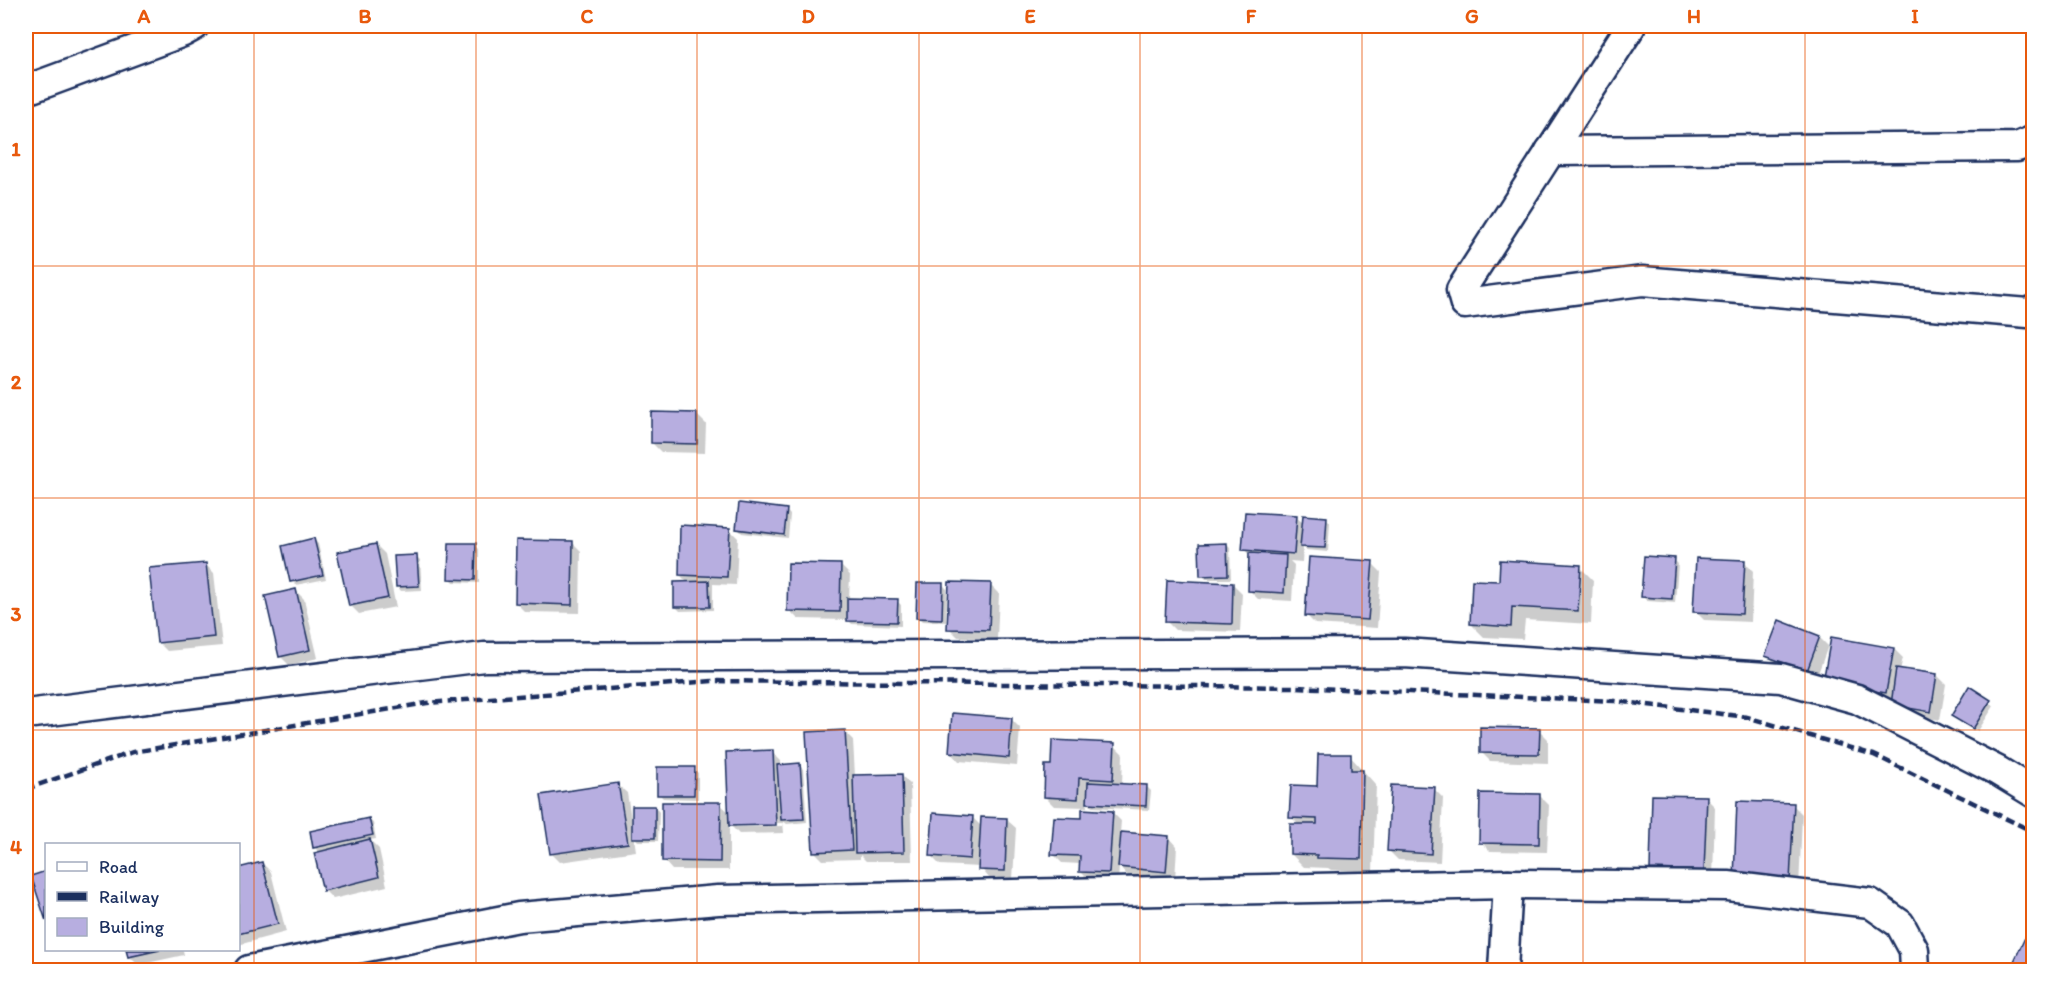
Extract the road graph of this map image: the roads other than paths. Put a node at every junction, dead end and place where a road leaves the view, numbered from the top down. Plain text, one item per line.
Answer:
1 (194, 26) edge
2 (1630, 26) edge
3 (26, 90) edge
4 (2034, 140) edge
5 (1550, 152) junction
6 (2034, 310) edge
7 (26, 714) edge
8 (2034, 793) edge
9 (1508, 884) junction
10 (249, 970) edge
11 (1503, 970) edge
12 (1915, 970) edge

1 - 3 street
2 - 5 street
4 - 5 street
5 - 6 street
7 - 8 street
9 - 10 street
9 - 11 street
9 - 12 street

